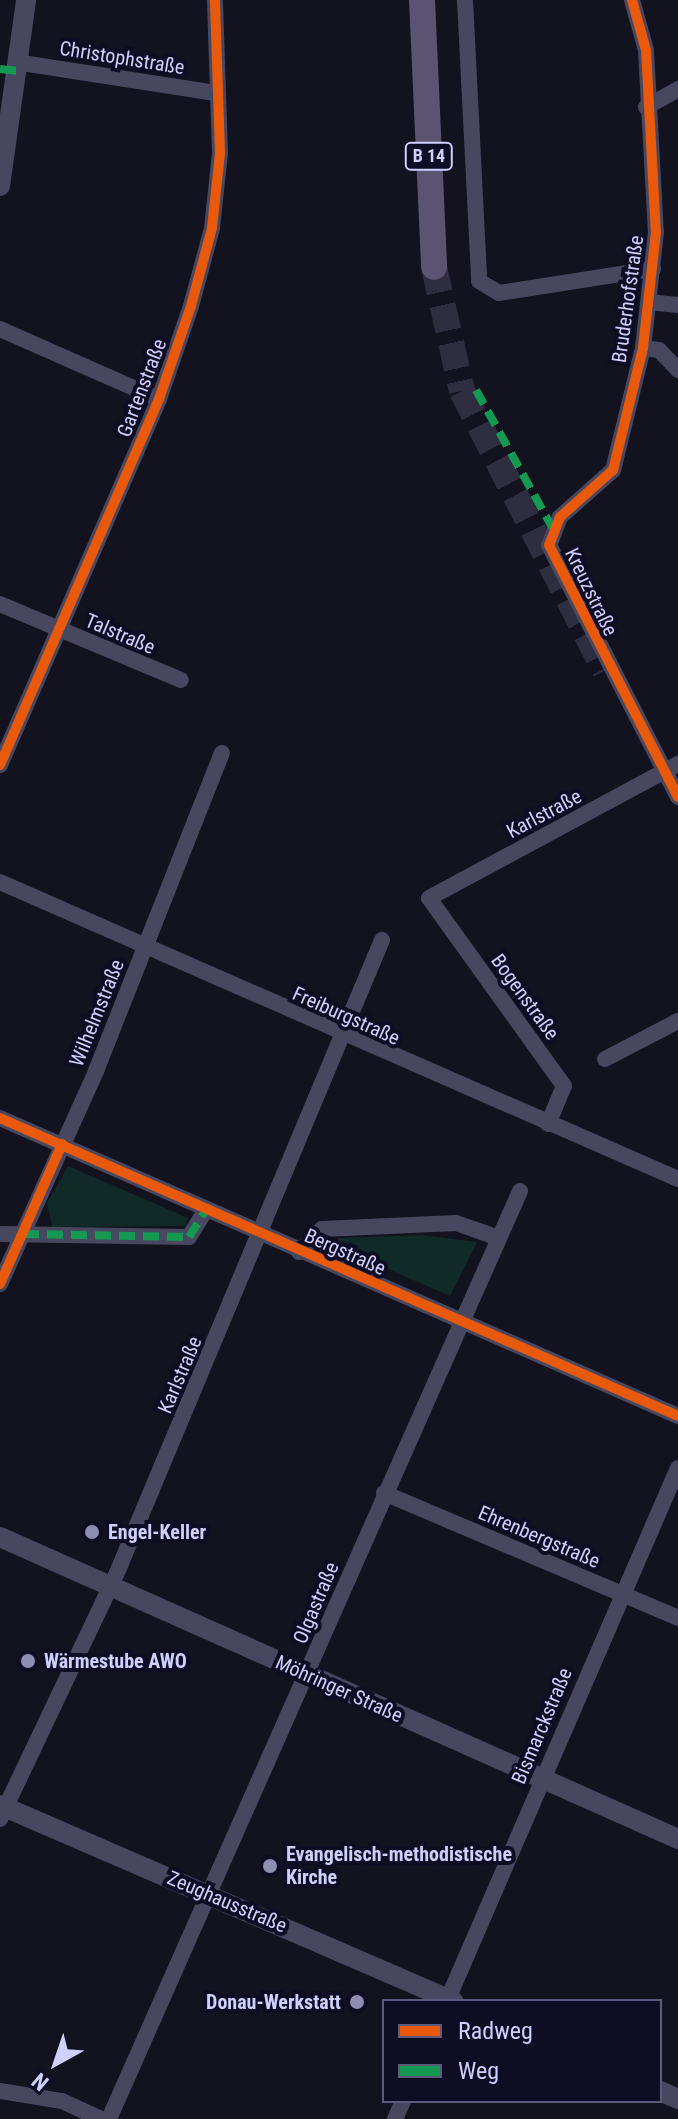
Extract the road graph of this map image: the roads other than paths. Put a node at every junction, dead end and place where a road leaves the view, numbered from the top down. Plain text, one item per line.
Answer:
1 (26, 0) edge
2 (215, 0) edge
3 (422, 0) edge
4 (465, 0) edge
5 (632, 0) edge
6 (22, 63) junction
7 (678, 89) edge
8 (216, 93) junction
9 (646, 107) junction
10 (0, 186) edge
11 (434, 267) tunnel mouth
12 (653, 269) junction
13 (649, 302) junction
14 (678, 305) edge
15 (0, 329) edge
16 (643, 348) junction
17 (678, 370) edge
18 (159, 399) junction
19 (552, 527) joint
20 (0, 604) edge
21 (58, 629) junction
22 (181, 680) dead end
23 (222, 753) dead end
24 (0, 765) edge
25 (672, 768) edge
26 (678, 797) edge
27 (0, 882) edge
28 (429, 898) joint
29 (382, 940) dead end
30 (146, 948) junction
31 (678, 1021) edge
32 (340, 1036) junction
33 (605, 1059) dead end
34 (0, 1118) edge
35 (548, 1124) junction
36 (62, 1144) junction
37 (678, 1179) edge
38 (520, 1191) dead end
39 (206, 1210) junction
40 (0, 1234) edge
41 (23, 1234) junction
42 (262, 1234) junction
43 (496, 1237) junction
44 (299, 1252) junction
45 (0, 1284) edge
46 (458, 1321) junction
47 (678, 1416) edge
48 (678, 1468) edge
49 (384, 1493) junction
50 (0, 1537) edge
51 (111, 1586) junction
52 (620, 1594) junction
53 (678, 1618) edge
54 (307, 1675) junction
55 (541, 1778) junction
56 (2, 1810) edge
57 (678, 1839) edge
58 (210, 1895) junction
59 (447, 1999) edge
60 (449, 1999) edge
61 (0, 2091) edge
62 (101, 2119) edge
63 (109, 2119) edge

1 - 6 street
2 - 8 street, Gartenstraße
3 - 11 main road, B 14
4 - 12 street
5 - 9 street, Bruderhofstraße
6 - 8 street, Christophstraße
6 - 10 street
7 - 9 street
8 - 18 street, Gartenstraße
9 - 12 street, Bruderhofstraße
12 - 13 street, Bruderhofstraße
13 - 14 street
13 - 16 street, Bruderhofstraße
15 - 18 street
16 - 17 street
16 - 19 street, Bruderhofstraße
18 - 21 street, Gartenstraße
19 - 25 street, Kreuzstraße
20 - 21 street, Talstraße
21 - 22 street, Talstraße
21 - 24 street, Gartenstraße
23 - 30 street, Wilhelmstraße
25 - 26 street, Kreuzstraße
25 - 28 street, Karlstraße
27 - 30 street, Freiburgstraße
28 - 35 street, Bogenstraße
29 - 32 street, Karlstraße
30 - 32 street, Freiburgstraße
30 - 36 street, Wilhelmstraße
31 - 33 street
32 - 35 street, Freiburgstraße
32 - 42 street, Karlstraße
34 - 36 street, Bergstraße
35 - 37 street, Freiburgstraße
36 - 39 street, Bergstraße
36 - 41 street, Wilhelmstraße
38 - 43 street, Olgastraße
39 - 41 street
39 - 42 street, Bergstraße
40 - 41 street
41 - 45 street, Wilhelmstraße
42 - 44 street, Bergstraße
42 - 51 street, Karlstraße
43 - 44 street
43 - 46 street, Olgastraße
44 - 46 street, Bergstraße
46 - 47 street, Bergstraße
46 - 49 street, Olgastraße
48 - 52 street, Bismarckstraße
49 - 52 street, Ehrenbergstraße
49 - 54 street, Olgastraße
50 - 51 street, Möhringer Straße
51 - 54 street, Möhringer Straße
51 - 56 street, Karlstraße
52 - 53 street, Ehrenbergstraße
52 - 55 street, Bismarckstraße
54 - 55 street, Möhringer Straße
54 - 58 street, Olgastraße
55 - 57 street, Möhringer Straße
55 - 60 street, Bismarckstraße
56 - 58 street, Zeughausstraße
58 - 59 street, Zeughausstraße
58 - 63 street, Olgastraße
61 - 62 street

